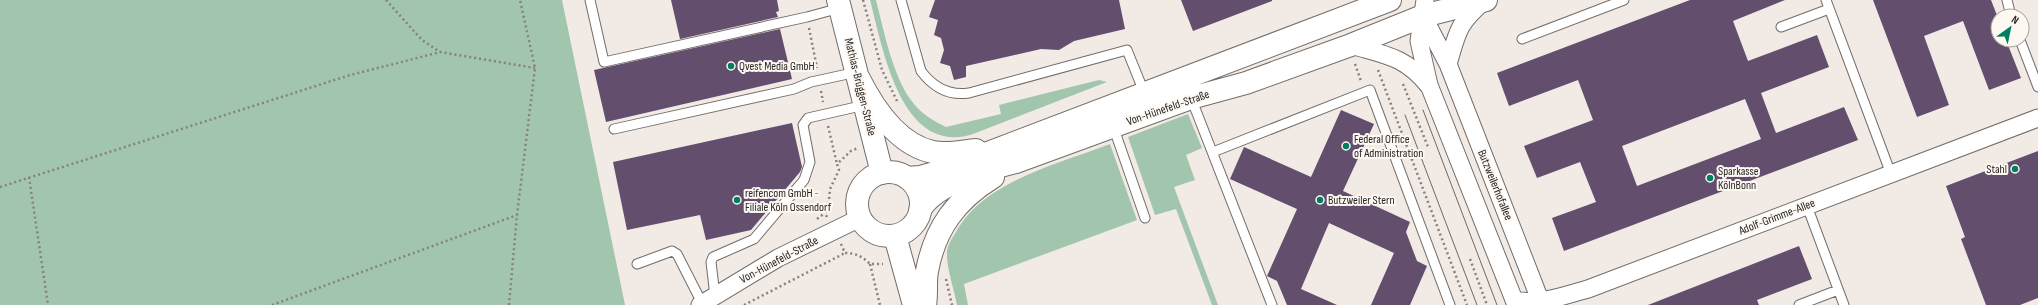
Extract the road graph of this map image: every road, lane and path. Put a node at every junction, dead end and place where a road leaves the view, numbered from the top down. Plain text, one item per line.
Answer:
1 (386, 0) edge
2 (520, 0) edge
3 (590, 0) edge
4 (863, 0) edge
5 (901, 0) edge
6 (1390, 0) edge
7 (1485, 0) edge
8 (1624, 0) edge
9 (840, 4) edge
10 (1827, 4) edge
11 (1424, 8) edge
12 (1781, 27) dead end
13 (1522, 39) dead end
14 (2023, 48) edge
15 (440, 52) junction
16 (1353, 55) junction
17 (1375, 62) dead end
18 (1448, 64) junction
19 (535, 68) junction
20 (857, 74) junction
21 (1401, 82) dead end
22 (1429, 85) junction
23 (2038, 87) edge
24 (1144, 92) junction
25 (1365, 92) junction
26 (1191, 98) junction
27 (865, 106) junction
28 (902, 108) dead end
29 (2038, 118) edge
30 (1113, 126) junction
31 (614, 129) dead end
32 (1030, 137) junction
33 (1428, 147) dead end
34 (1213, 152) junction
35 (1016, 162) junction
36 (882, 173) junction
37 (1891, 174) junction
38 (29, 177) junction
39 (907, 178) junction
40 (0, 187) edge
41 (1807, 206) junction
42 (920, 210) junction
43 (517, 215) junction
44 (860, 218) junction
45 (1145, 218) dead end
46 (895, 236) junction
47 (845, 253) dead end
48 (1470, 259) dead end
49 (637, 264) dead end
50 (870, 264) dead end
51 (946, 277) dead end
52 (1838, 290) junction
53 (705, 302) edge
54 (1515, 302) edge
55 (1542, 304) edge
56 (48, 305) edge
57 (272, 305) edge
58 (509, 305) edge
59 (744, 305) edge
60 (880, 305) edge
61 (914, 305) edge
62 (925, 305) edge
63 (952, 305) edge
64 (1272, 305) edge
65 (1450, 305) edge
66 (1467, 305) edge
67 (1487, 305) edge
68 (1799, 305) edge
69 (1844, 305) edge

1 - 15 path
2 - 19 path
3 - 9 lane
4 - 28 path
5 - 24 lane
6 - 24 street, Von-Hünefeld-Straße
7 - 11 street, Von-Hünefeld-Straße
7 - 18 street
8 - 13 lane
9 - 20 street, Mathias-Brüggen-Straße
10 - 12 lane
10 - 37 lane
11 - 16 street, Von-Hünefeld-Straße
11 - 18 street, Butzweilerhofallee
11 - 22 street, Butzweilerhofallee
14 - 23 lane
15 - 19 path
15 - 38 path
16 - 22 street, Butzweilerhofallee
16 - 25 path
16 - 26 street, Von-Hünefeld-Straße
17 - 66 path
18 - 55 street, Butzweilerhofallee
19 - 43 path
20 - 27 street, Mathias-Brüggen-Straße
20 - 31 lane
20 - 32 street
21 - 33 path
22 - 54 street, Butzweilerhofallee
24 - 32 street, Von-Hünefeld-Straße
25 - 34 lane
25 - 65 lane
26 - 30 street, Von-Hünefeld-Straße
26 - 34 lane
27 - 36 street, Mathias-Brüggen-Straße
27 - 53 lane
29 - 37 street, Adolf-Grimme-Allee
30 - 35 street, Von-Hünefeld-Straße
30 - 45 lane
32 - 39 street, Von-Hünefeld-Straße
34 - 64 lane
35 - 42 street, Von-Hünefeld-Straße
35 - 62 street
36 - 39 street
36 - 44 street
37 - 41 street, Adolf-Grimme-Allee
38 - 40 path
38 - 56 path
39 - 42 street
41 - 52 lane
41 - 55 street, Adolf-Grimme-Allee
42 - 46 street
43 - 57 path
43 - 58 path
44 - 46 street
44 - 53 street, Von-Hünefeld-Straße
46 - 61 street
47 - 59 path
48 - 67 path
49 - 53 lane
50 - 60 path
51 - 63 path
52 - 68 lane
52 - 69 lane
54 - 55 street, Adolf-Grimme-Allee

